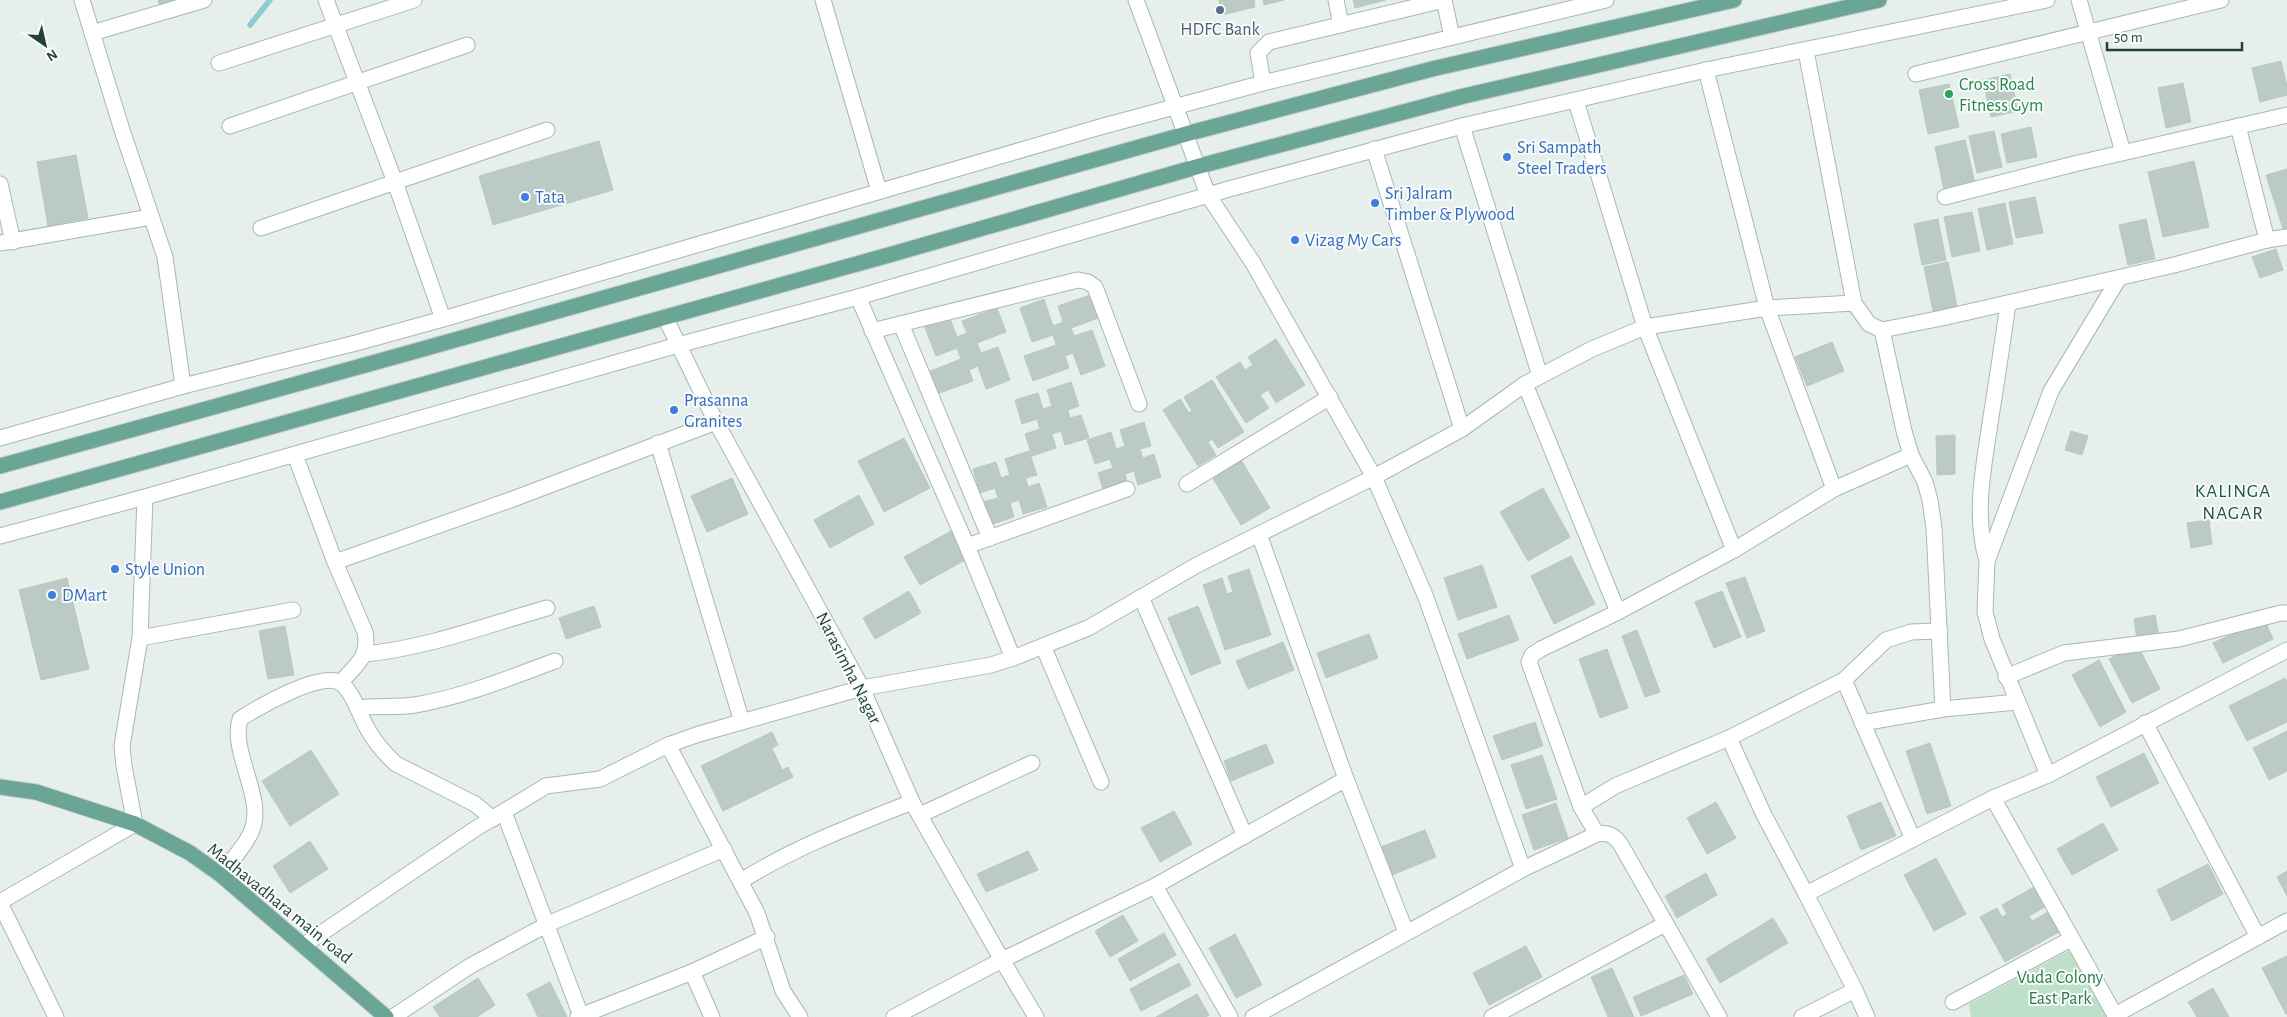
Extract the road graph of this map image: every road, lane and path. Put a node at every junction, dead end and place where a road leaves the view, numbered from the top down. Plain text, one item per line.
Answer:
1 (82, 0) edge
2 (204, 0) edge
3 (326, 0) edge
4 (414, 0) edge
5 (823, 0) edge
6 (1136, 0) edge
7 (1336, 0) edge
8 (1444, 0) edge
9 (1606, 0) edge
10 (1734, 0) edge
11 (1880, 0) edge
12 (2047, 0) edge
13 (2079, 0) edge
14 (2221, 0) edge
15 (336, 24) junction
16 (1341, 25) junction
17 (2088, 32) junction
18 (92, 33) junction
19 (1452, 37) junction
20 (467, 45) dead end
21 (1806, 51) junction
22 (219, 63) dead end
23 (1706, 70) junction
24 (1916, 74) dead end
25 (357, 82) junction
26 (1263, 83) junction
27 (1576, 101) junction
28 (1176, 107) junction
29 (2287, 115) edge
30 (230, 126) dead end
31 (1462, 126) junction
32 (2238, 126) junction
33 (547, 130) dead end
34 (1186, 134) junction
35 (1374, 149) junction
36 (2124, 152) junction
37 (1196, 167) junction
38 (394, 182) junction
39 (0, 184) edge
40 (879, 191) junction
41 (1208, 195) junction
42 (1945, 197) dead end
43 (151, 217) junction
44 (261, 228) dead end
45 (2287, 237) edge
46 (2267, 240) junction
47 (7, 243) edge
48 (2118, 278) junction
49 (858, 297) junction
50 (1854, 303) junction
51 (2008, 303) junction
52 (1767, 308) junction
53 (665, 317) junction
54 (443, 319) junction
55 (901, 324) junction
56 (1645, 327) junction
57 (1882, 330) junction
58 (872, 331) junction
59 (678, 345) junction
60 (1540, 376) junction
61 (1525, 384) junction
62 (183, 386) junction
63 (1330, 397) junction
64 (1139, 404) dead end
65 (716, 422) junction
66 (1462, 429) junction
67 (0, 438) edge
68 (658, 443) junction
69 (295, 454) junction
70 (1911, 455) junction
71 (0, 466) edge
72 (1374, 477) junction
73 (1187, 484) dead end
74 (1127, 489) dead end
75 (1834, 489) junction
76 (145, 497) junction
77 (0, 502) edge
78 (1259, 534) junction
79 (0, 536) edge
80 (990, 538) junction
81 (967, 546) junction
82 (1734, 550) junction
83 (1987, 561) junction
84 (335, 562) junction
85 (1141, 597) junction
86 (547, 608) dead end
87 (294, 610) dead end
88 (1618, 612) junction
89 (2287, 613) edge
90 (1940, 631) junction
91 (140, 638) junction
92 (1043, 646) junction
93 (2287, 650) edge
94 (365, 654) junction
95 (1012, 658) junction
96 (554, 661) dead end
97 (2006, 677) junction
98 (1844, 680) junction
99 (340, 682) junction
100 (862, 688) junction
101 (2017, 702) junction
102 (357, 708) junction
103 (1943, 709) junction
104 (742, 722) junction
105 (1862, 722) junction
106 (2145, 723) junction
107 (1729, 738) junction
108 (668, 745) junction
109 (1032, 763) dead end
110 (2048, 775) junction
111 (1346, 779) junction
112 (1101, 782) dead end
113 (0, 787) edge
114 (1993, 798) junction
115 (1580, 807) junction
116 (916, 808) junction
117 (499, 815) junction
118 (135, 824) junction
119 (1597, 834) junction
120 (1245, 836) junction
121 (1913, 839) junction
122 (724, 849) junction
123 (1523, 869) junction
124 (221, 875) junction
125 (741, 881) junction
126 (1155, 886) junction
127 (1806, 894) junction
128 (0, 902) edge
129 (2287, 921) edge
130 (548, 924) junction
131 (1665, 924) junction
132 (1406, 932) junction
133 (767, 937) junction
134 (2258, 937) junction
135 (2072, 939) junction
136 (304, 945) junction
137 (1002, 960) junction
138 (692, 972) junction
139 (1855, 990) junction
140 (1953, 1002) dead end
141 (579, 1016) edge
142 (2116, 1016) edge
143 (56, 1017) edge
144 (386, 1017) edge
145 (393, 1017) edge
146 (712, 1017) edge
147 (800, 1017) edge
148 (894, 1017) edge
149 (1036, 1017) edge
150 (1230, 1017) edge
151 (1253, 1017) edge
152 (1492, 1017) edge
153 (1719, 1017) edge
154 (1802, 1017) edge
155 (1867, 1017) edge

1 - 18 street
2 - 18 street
3 - 15 street
4 - 15 street
5 - 40 street
6 - 28 street
7 - 16 street
8 - 16 street
8 - 19 street
9 - 19 street
10 - 34 main road
11 - 37 main road
12 - 21 street
13 - 17 street
14 - 17 street
15 - 22 street
15 - 25 street
16 - 26 street
17 - 24 street
17 - 36 street
18 - 43 street
19 - 26 street
20 - 25 street
21 - 23 street
21 - 50 street
23 - 27 street
23 - 52 street
25 - 30 street
25 - 38 street
26 - 28 street
27 - 31 street
27 - 56 street
28 - 34 street
28 - 40 street
29 - 32 street
31 - 35 street
31 - 60 street
32 - 36 street
32 - 46 street
33 - 38 street
34 - 37 street
34 - 71 main road
35 - 41 street
35 - 66 street
36 - 42 street
37 - 41 street
37 - 53 main road
38 - 44 street
38 - 54 street
39 - 47 street
40 - 54 street
41 - 49 street
41 - 63 street
43 - 47 street
43 - 62 street
45 - 46 street
46 - 48 street
48 - 51 street
48 - 83 street
49 - 58 street
49 - 59 street
50 - 52 street
50 - 57 street
51 - 57 street
51 - 83 street
52 - 56 street
52 - 75 street
53 - 59 street, Narasimha Nagar
53 - 77 main road
54 - 62 street
55 - 58 street
55 - 64 street
55 - 80 street
56 - 60 street
56 - 82 street
57 - 70 street
58 - 81 street
59 - 65 street, Narasimha Nagar
59 - 69 street
60 - 61 street
61 - 66 street
61 - 88 street
62 - 67 street
63 - 72 street
63 - 73 street
65 - 68 street
65 - 100 street, Narasimha Nagar
66 - 72 street
68 - 84 street
68 - 104 street
69 - 76 street
69 - 84 street
70 - 75 street
70 - 90 street
72 - 78 street
72 - 123 street
74 - 80 street
75 - 82 street
76 - 79 street
76 - 91 street
78 - 85 street
78 - 111 street
80 - 81 street
81 - 95 street
82 - 88 street
83 - 97 street
84 - 94 street
85 - 92 street
85 - 120 street
86 - 94 street
87 - 91 street
88 - 115 street
89 - 97 street
90 - 98 street
90 - 103 street
91 - 118 street
92 - 95 street
92 - 112 street
93 - 106 street
94 - 99 street
95 - 100 street
96 - 102 street
97 - 101 street
98 - 105 street
98 - 107 street
99 - 102 street
99 - 124 street
100 - 104 street
100 - 116 street, Narasimha Nagar
101 - 103 street
101 - 110 street
102 - 117 street
103 - 105 street
104 - 108 street
105 - 121 street
106 - 110 street
106 - 134 street
107 - 115 street
107 - 127 street
108 - 117 street
108 - 122 street
109 - 116 street
110 - 114 street
111 - 120 street
111 - 132 street
113 - 118 main road, Madhavadhara main road
114 - 121 street
114 - 135 street
115 - 119 street
116 - 125 street
116 - 137 street, Narasimha Nagar
117 - 130 street
117 - 136 street
118 - 124 main road, Madhavadhara main road
118 - 128 street
119 - 123 street
119 - 131 street
120 - 126 street
121 - 127 street
122 - 125 street
122 - 130 street
123 - 132 street
124 - 136 main road, Madhavadhara main road
125 - 133 street
126 - 137 street
126 - 150 street
127 - 139 street
128 - 143 street
129 - 134 street
130 - 141 street
130 - 145 street
131 - 152 street
131 - 153 street
132 - 151 street
133 - 138 street
133 - 147 street
134 - 142 street
135 - 140 street
135 - 142 street
136 - 144 main road, Madhavadhara main road
137 - 148 street
137 - 149 street, Narasimha Nagar
138 - 141 street
138 - 146 street
139 - 154 street
139 - 155 street

